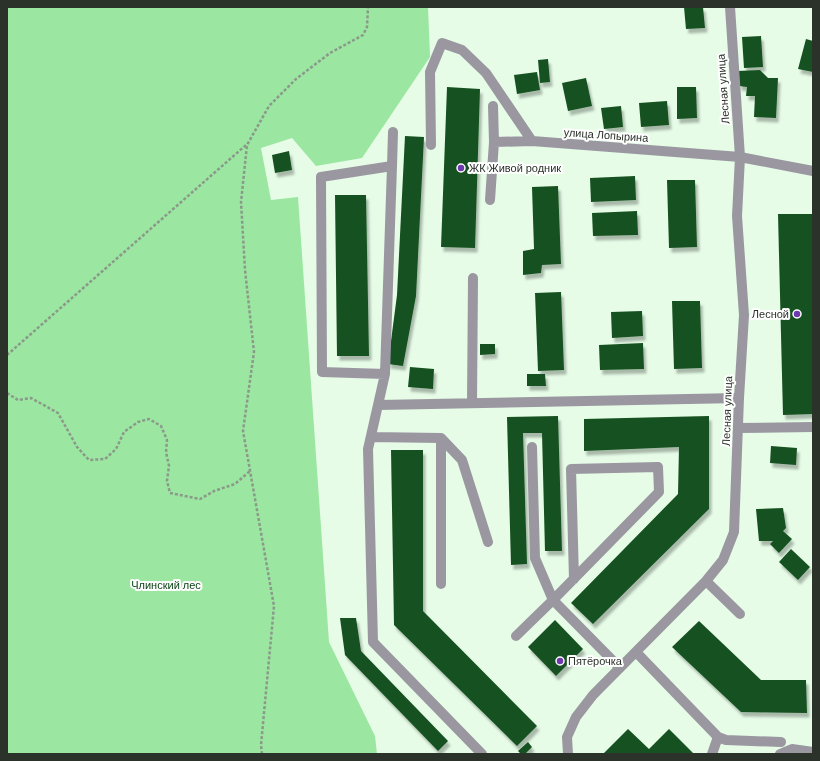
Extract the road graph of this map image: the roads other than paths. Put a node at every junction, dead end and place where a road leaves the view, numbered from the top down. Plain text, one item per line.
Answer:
1 (730, 7) edge
2 (493, 106) dead end
3 (393, 132) dead end
4 (532, 141) junction
5 (494, 142) junction
6 (431, 145) dead end
7 (740, 157) junction
8 (392, 166) junction
9 (813, 172) edge
10 (490, 200) dead end
11 (473, 278) dead end
12 (385, 374) junction
13 (739, 398) junction
14 (472, 403) junction
15 (378, 405) junction
16 (813, 427) edge
17 (738, 428) junction
18 (371, 436) junction
19 (441, 438) junction
20 (532, 447) dead end
21 (488, 542) dead end
22 (574, 579) junction
23 (706, 581) junction
24 (441, 584) dead end
25 (553, 600) junction
26 (740, 614) dead end
27 (516, 636) dead end
28 (636, 652) junction
29 (620, 668) junction
30 (718, 737) junction
31 (781, 742) dead end
32 (813, 752) edge
33 (482, 754) edge
34 (568, 754) edge
35 (712, 754) edge
36 (780, 754) edge

1 - 7 street, Лесная улица
2 - 5 street
3 - 8 street
4 - 5 street, улица Лопырина
4 - 6 street
4 - 7 street, улица Лопырина
5 - 10 street
7 - 9 street, улица Лопырина
7 - 13 street, Лесная улица
8 - 12 street
8 - 12 street
11 - 14 street
12 - 15 street
13 - 14 street
13 - 17 street, Лесная улица
14 - 15 street
15 - 18 street
16 - 17 street
17 - 23 street, Лесная улица
18 - 19 street
18 - 33 street
19 - 21 street
19 - 24 street
20 - 25 street
22 - 22 street
22 - 25 street
23 - 26 street
23 - 28 street, Лесная улица
25 - 27 street
25 - 29 street
28 - 29 street, Лесная улица
28 - 30 street
29 - 34 street, Лесная улица
30 - 31 street
30 - 35 street
32 - 36 street

